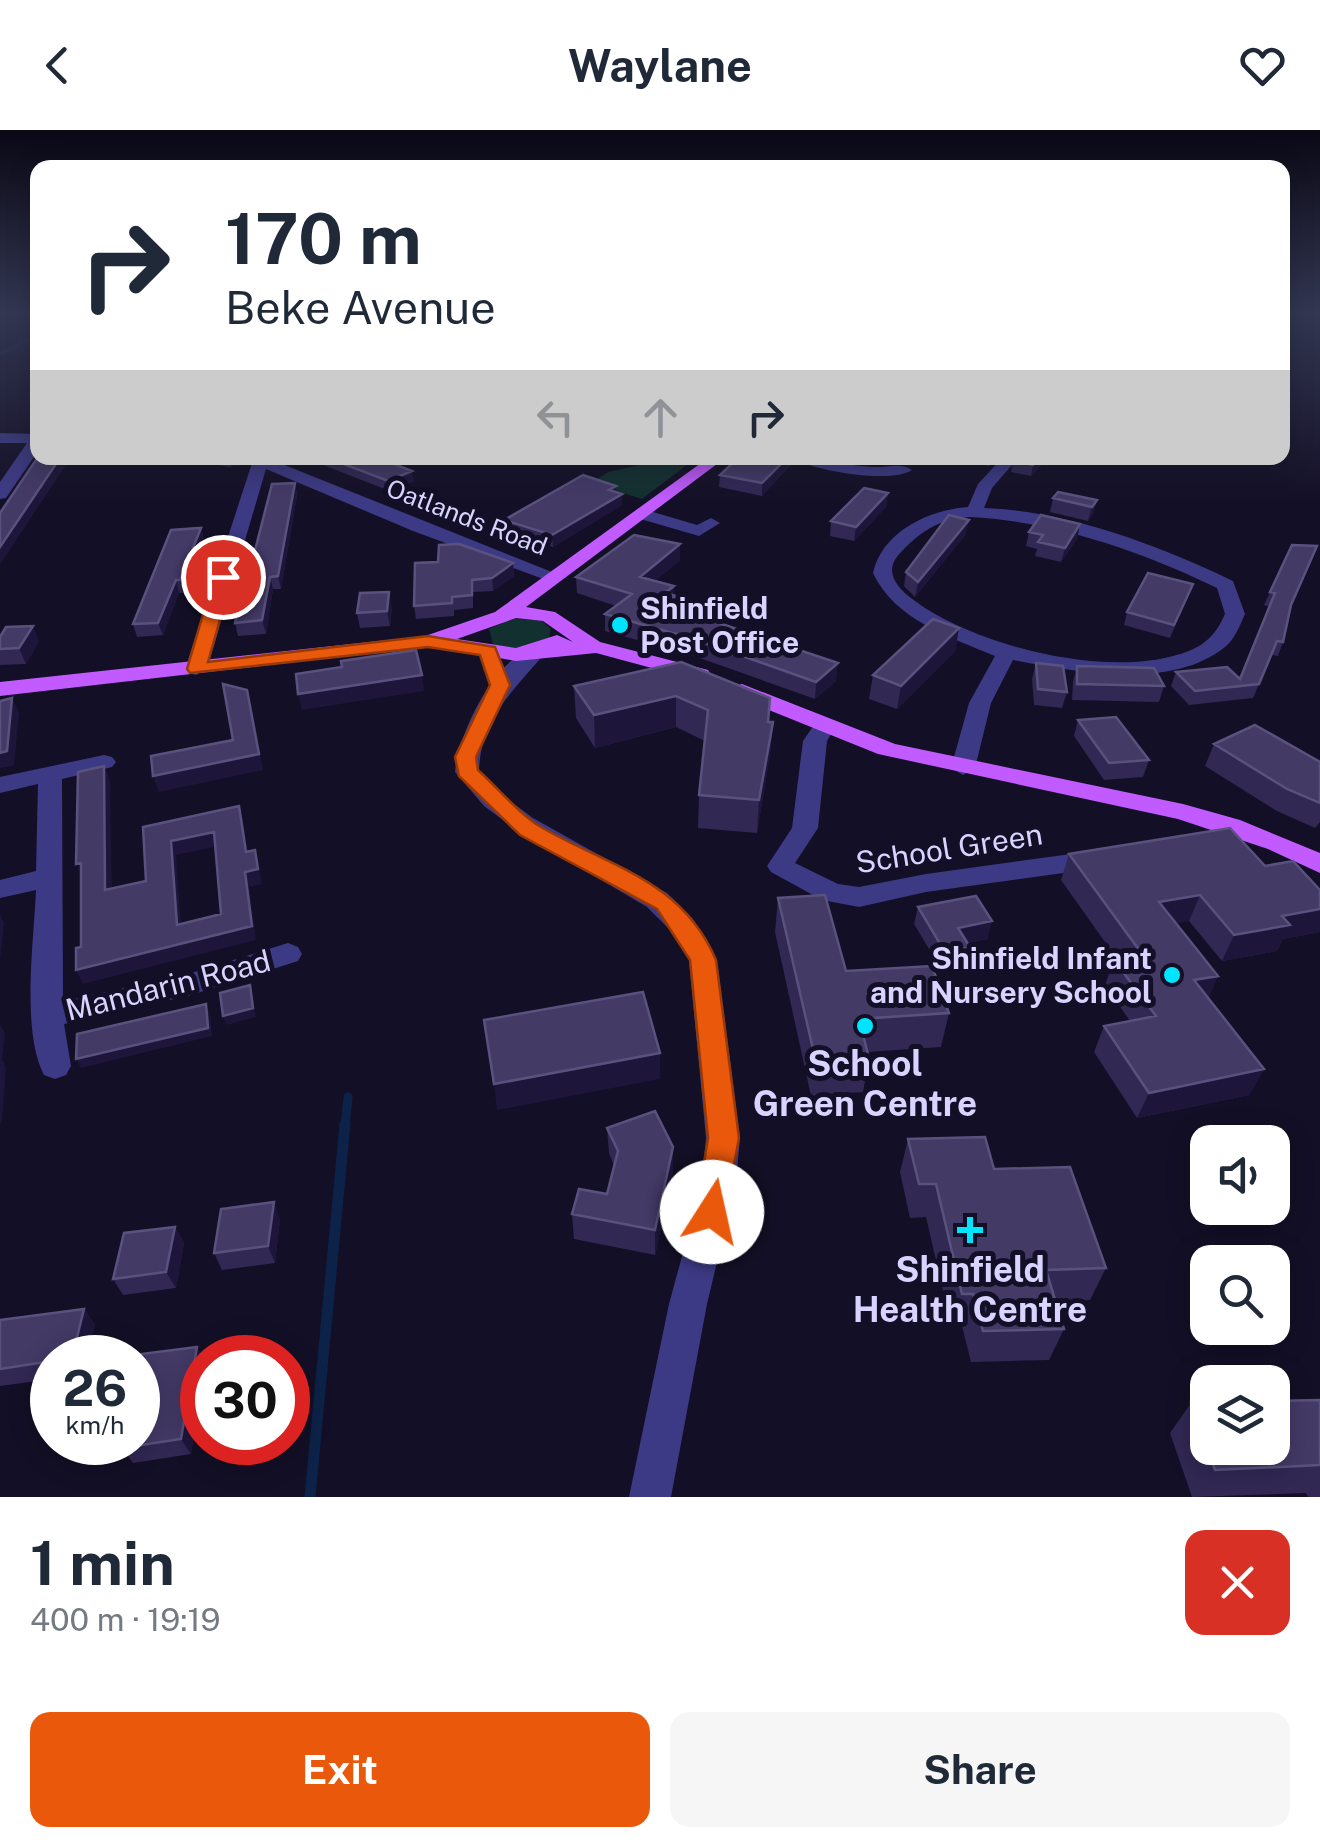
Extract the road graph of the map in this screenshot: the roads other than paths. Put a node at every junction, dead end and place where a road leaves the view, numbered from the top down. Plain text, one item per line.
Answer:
1 (0, 438) edge
2 (30, 439) edge
3 (30, 451) edge
4 (256, 465) edge
5 (269, 465) edge
6 (708, 465) edge
7 (836, 465) edge
8 (1004, 465) edge
9 (904, 470) dead end
10 (0, 494) edge
11 (974, 512) junction
12 (643, 514) junction
13 (681, 546) edge
14 (553, 576) junction
15 (494, 619) junction
16 (554, 622) junction
17 (428, 642) junction
18 (597, 647) junction
19 (486, 649) junction
20 (541, 651) junction
21 (1006, 653) junction
22 (196, 669) junction
23 (500, 685) junction
24 (0, 689) edge
25 (824, 727) junction
26 (104, 762) edge
27 (963, 768) junction
28 (50, 774) junction
29 (0, 785) edge
30 (1127, 855) edge
31 (1320, 864) edge
32 (50, 877) junction
33 (0, 888) edge
34 (288, 954) dead end
35 (48, 1016) junction
36 (55, 1066) dead end
37 (650, 1497) edge

1 - 2 street
3 - 10 street
4 - 22 street
5 - 14 street, Oatlands Road
6 - 12 main road
7 - 9 street
8 - 11 street
11 - 21 street
11 - 21 street
12 - 13 street
12 - 14 main road
14 - 15 main road
14 - 16 main road
15 - 16 main road
15 - 17 main road
15 - 19 main road
16 - 18 main road, School Green
16 - 20 main road
17 - 19 main road, School Green
17 - 22 main road
18 - 20 main road, School Green
18 - 25 main road, School Green
19 - 20 main road, School Green
19 - 23 street
20 - 23 street
21 - 27 street
22 - 24 main road
23 - 37 street
25 - 27 main road, School Green
25 - 30 street, School Green
26 - 28 street
27 - 31 main road, School Green
28 - 29 street
28 - 32 street
32 - 33 street
32 - 35 street
34 - 35 street, Mandarin Road
35 - 36 street

